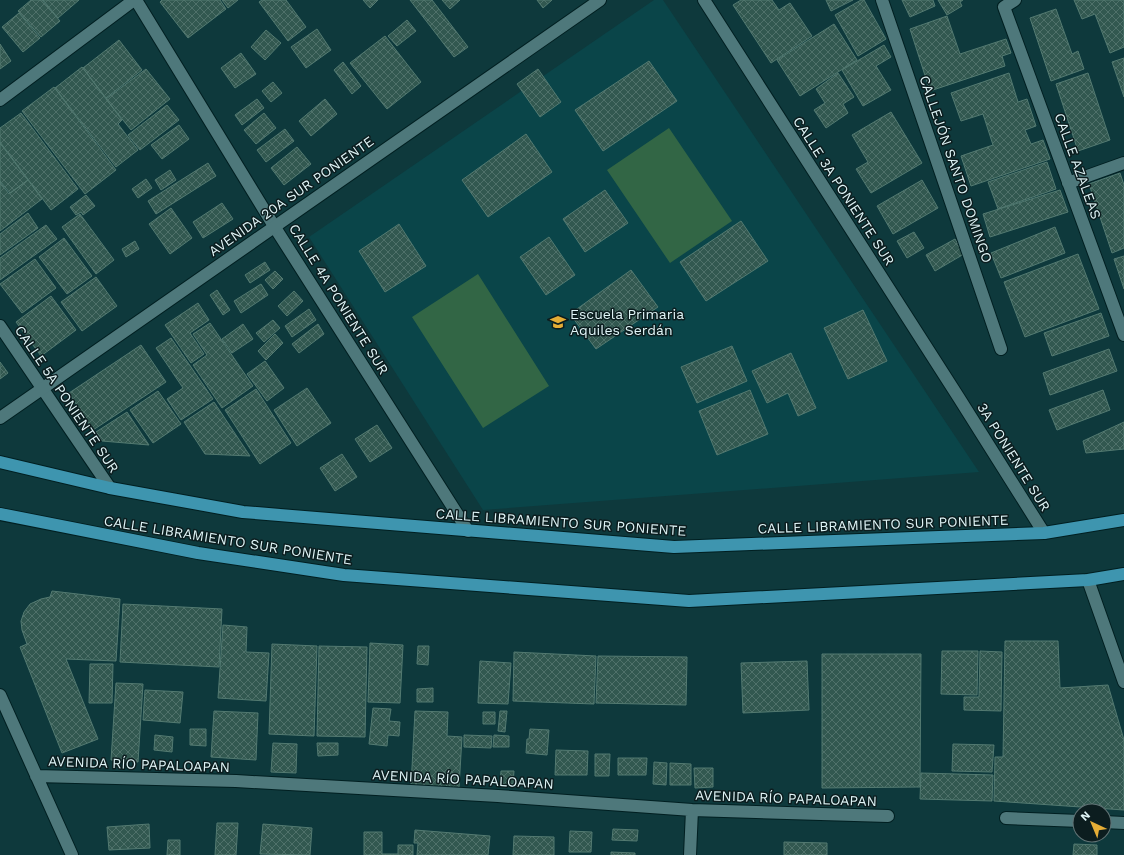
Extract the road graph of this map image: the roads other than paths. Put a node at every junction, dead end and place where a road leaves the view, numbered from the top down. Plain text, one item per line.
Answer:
1 (135, 0) edge
2 (600, 0) edge
3 (704, 0) edge
4 (882, 0) edge
5 (1015, 0) edge
6 (0, 100) edge
7 (1124, 163) edge
8 (1068, 184) junction
9 (274, 226) junction
10 (0, 326) edge
11 (1124, 335) edge
12 (1001, 349) dead end
13 (42, 388) junction
14 (959, 398) joint
15 (0, 418) edge
16 (0, 462) edge
17 (110, 488) junction
18 (0, 514) edge
19 (1124, 520) edge
20 (468, 531) junction
21 (1044, 533) junction
22 (1124, 574) edge
23 (1088, 580) junction
24 (1124, 682) edge
25 (0, 695) edge
26 (36, 776) junction
27 (692, 810) junction
28 (888, 816) dead end
29 (1006, 818) dead end
30 (1072, 821) edge
31 (1112, 822) edge
32 (1124, 823) edge
33 (72, 855) edge
34 (690, 855) edge

1 - 6 street
1 - 9 street, CALLE 4A PONIENTE SUR
2 - 9 street, AVENIDA 20A SUR PONIENTE
3 - 14 street, CALLE 3A PONIENTE SUR
4 - 12 street, CALLEJÓN SANTO DOMINGO
5 - 8 street, CALLE AZALEAS
7 - 8 street
8 - 11 street, CALLE AZALEAS
9 - 13 street, AVENIDA 20A SUR PONIENTE
9 - 20 street, CALLE 4A PONIENTE SUR
10 - 13 street, CALLE 5A PONIENTE SUR
13 - 15 street, AVENIDA 20A SUR PONIENTE
13 - 17 street, CALLE 5A PONIENTE SUR
14 - 21 street, 3A PONIENTE SUR
16 - 17 main road, CALLE LIBRAMIENTO SUR PONIENTE
17 - 20 main road, CALLE LIBRAMIENTO SUR PONIENTE
18 - 23 main road, CALLE LIBRAMIENTO SUR PONIENTE
19 - 21 main road, CALLE LIBRAMIENTO SUR PONIENTE
20 - 21 main road, CALLE LIBRAMIENTO SUR PONIENTE
22 - 23 main road, CALLE LIBRAMIENTO SUR PONIENTE
23 - 24 street
25 - 26 street
26 - 27 street, AVENIDA RÍO PAPALOAPAN
26 - 33 street
27 - 28 street, AVENIDA RÍO PAPALOAPAN
27 - 34 street
29 - 30 street
31 - 32 street

